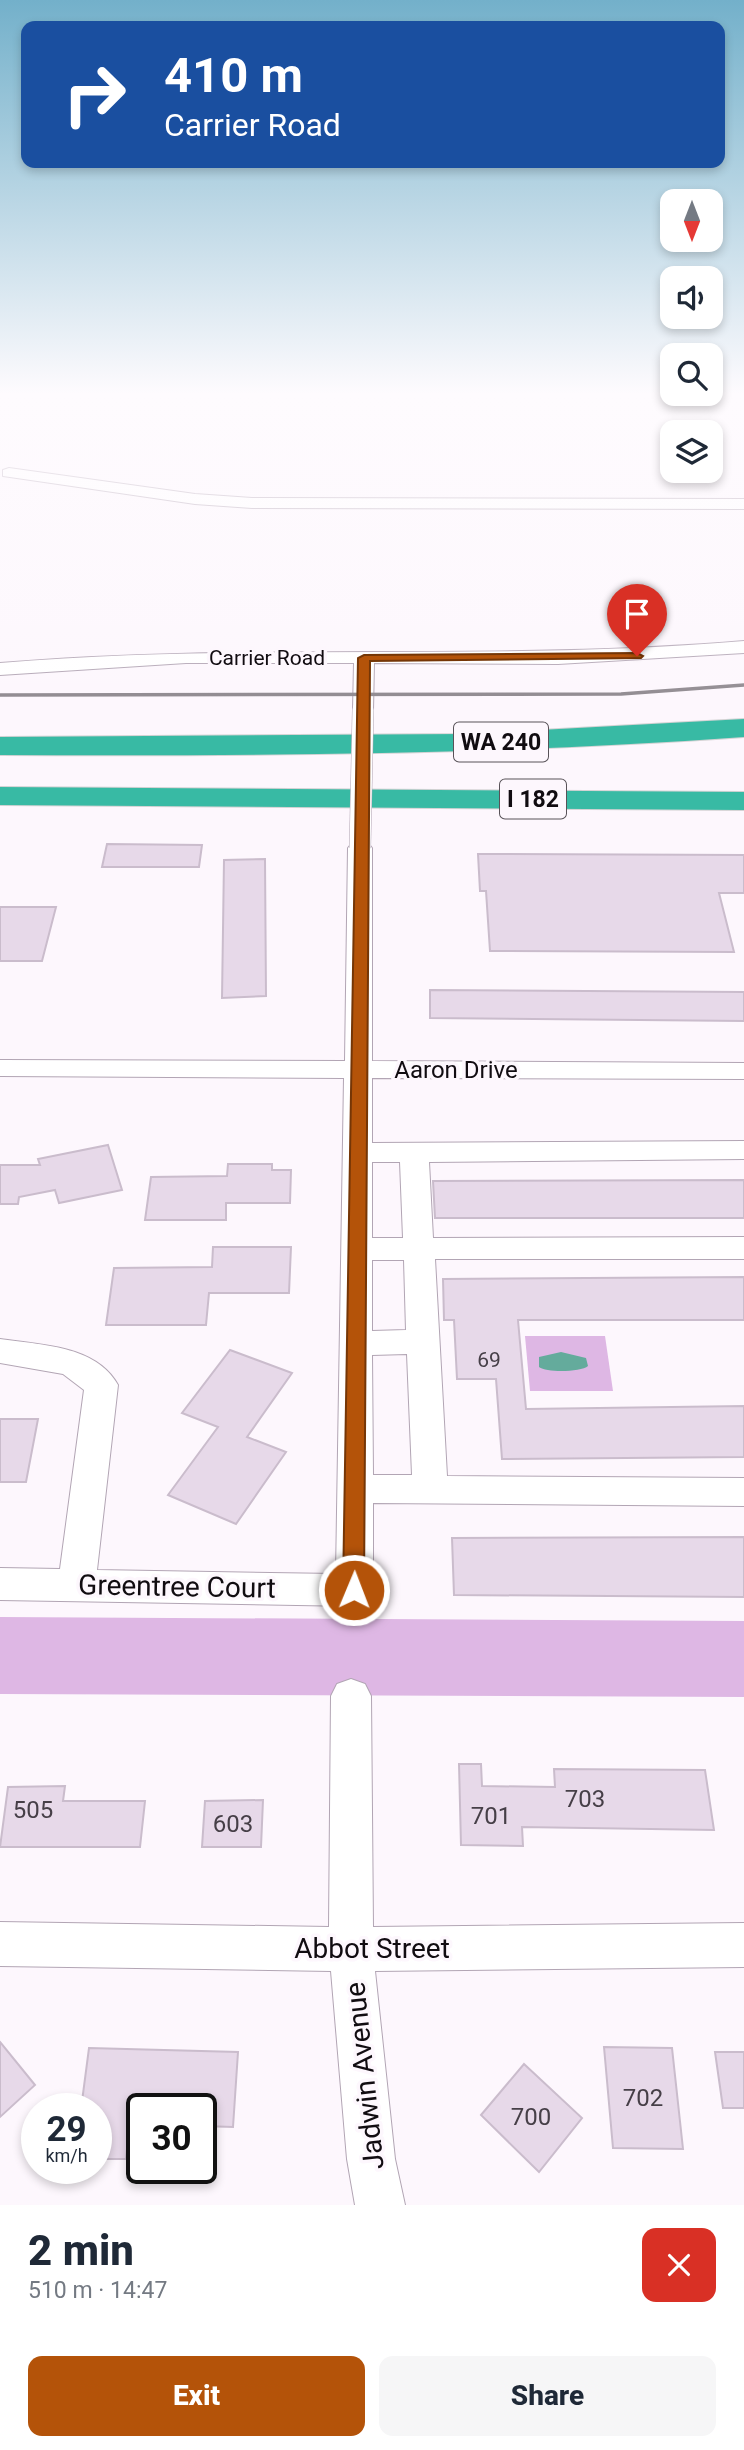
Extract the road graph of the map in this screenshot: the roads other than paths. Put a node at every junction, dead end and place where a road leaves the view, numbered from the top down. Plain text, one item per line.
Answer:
1 (187, 498) edge
2 (744, 505) edge
3 (744, 647) edge
4 (364, 658) junction
5 (0, 669) edge
6 (744, 728) edge
7 (0, 746) edge
8 (257, 747) junction
9 (744, 755) edge
10 (0, 796) edge
11 (323, 798) junction
12 (744, 801) edge
13 (0, 806) edge
14 (0, 1068) edge
15 (359, 1070) junction
16 (744, 1072) edge
17 (744, 1150) edge
18 (359, 1153) junction
19 (414, 1153) junction
20 (744, 1248) edge
21 (358, 1249) junction
22 (419, 1249) junction
23 (423, 1342) junction
24 (357, 1343) junction
25 (0, 1351) edge
26 (356, 1489) junction
27 (430, 1490) junction
28 (744, 1492) edge
29 (0, 1584) edge
30 (77, 1584) junction
31 (351, 1696) dead end
32 (0, 1944) edge
33 (744, 1945) edge
34 (351, 1949) junction
35 (380, 2205) edge

1 - 2 street
3 - 4 street, Carrier Road
4 - 5 street, Carrier Road
4 - 15 street, bridge
6 - 8 highway, WA 240
7 - 8 highway, I 182
8 - 9 highway, I 182
10 - 11 highway, I 182
11 - 12 highway, I 182
11 - 13 highway
14 - 15 street, Aaron Drive
15 - 16 street, Aaron Drive
15 - 18 street
17 - 19 street
18 - 19 street
18 - 21 street
19 - 22 street
20 - 22 street
21 - 22 street
21 - 24 street
22 - 23 street
23 - 24 street
23 - 27 street
24 - 26 street
25 - 30 street
26 - 27 street
26 - 30 street, Greentree Court
27 - 28 street
29 - 30 street, Greentree Court
31 - 34 street, Jadwin Avenue
32 - 34 street, Abbot Street
33 - 34 street, Abbot Street
34 - 35 street, Jadwin Avenue

